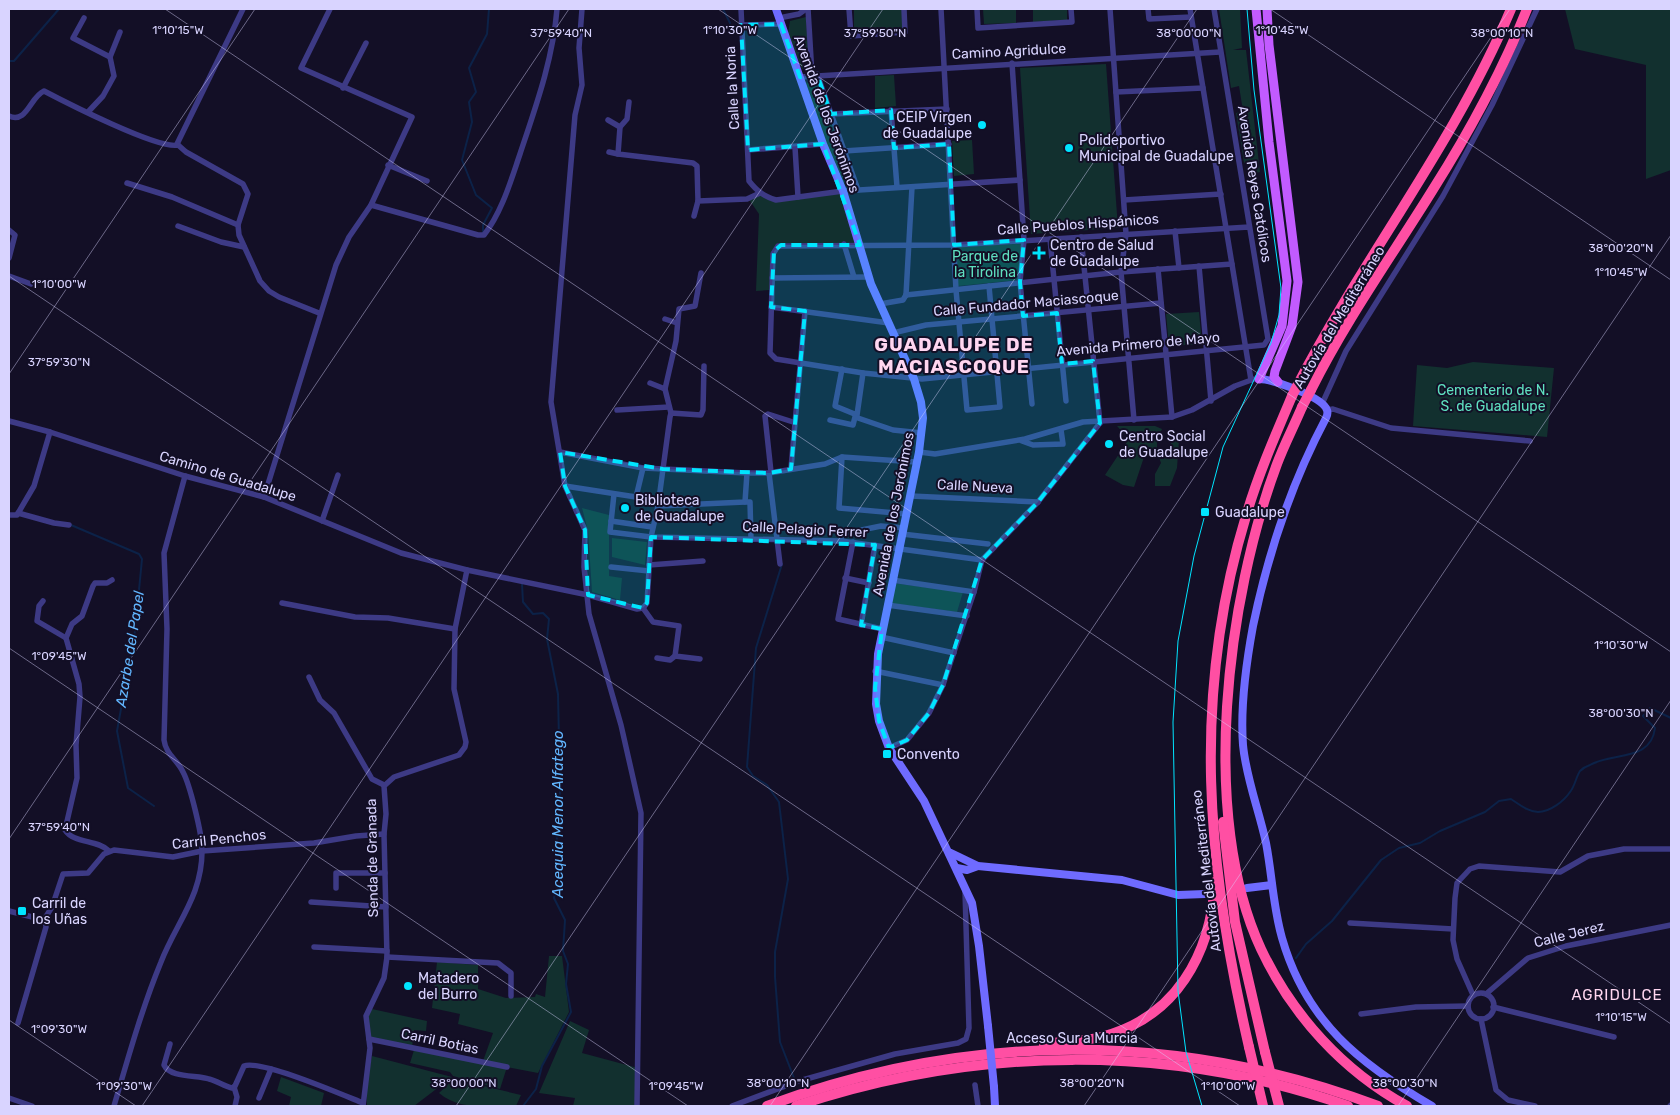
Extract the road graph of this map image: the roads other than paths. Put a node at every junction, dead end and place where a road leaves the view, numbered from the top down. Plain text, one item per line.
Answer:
1 (243, 9) edge
2 (330, 9) edge
3 (557, 9) edge
4 (582, 9) edge
5 (741, 9) edge
6 (776, 9) edge
7 (807, 9) edge
8 (849, 9) edge
9 (904, 9) edge
10 (941, 9) edge
11 (977, 9) edge
12 (1071, 9) edge
13 (1110, 9) edge
14 (1148, 9) edge
15 (1190, 9) edge
16 (1214, 9) edge
17 (1256, 9) edge
18 (1267, 9) edge
19 (1510, 9) edge
20 (1527, 9) edge
21 (1537, 9) edge
22 (1191, 17) junction
23 (84, 18) dead end
24 (780, 21) junction
25 (741, 25) junction
26 (120, 32) dead end
27 (366, 43) dead end
28 (1220, 52) junction
29 (1197, 53) junction
30 (110, 58) junction
31 (1114, 58) junction
32 (1012, 63) junction
33 (945, 67) junction
34 (814, 74) junction
35 (800, 77) junction
36 (343, 88) junction
37 (1203, 88) junction
38 (1116, 92) junction
39 (629, 102) dead end
40 (948, 109) junction
41 (890, 110) junction
42 (88, 112) junction
43 (831, 114) junction
44 (9, 116) edge
45 (608, 120) dead end
46 (620, 127) junction
47 (823, 144) junction
48 (949, 144) junction
49 (178, 145) junction
50 (795, 147) junction
51 (894, 148) junction
52 (748, 150) junction
53 (844, 151) junction
54 (609, 152) dead end
55 (618, 154) junction
56 (388, 165) junction
57 (1020, 180) junction
58 (427, 181) dead end
59 (127, 183) dead end
60 (952, 186) junction
61 (897, 187) junction
62 (912, 188) junction
63 (858, 190) junction
64 (842, 191) junction
65 (760, 193) junction
66 (1220, 194) junction
67 (798, 197) junction
68 (1124, 200) junction
69 (698, 201) junction
70 (371, 205) junction
71 (694, 216) dead end
72 (238, 225) junction
73 (178, 226) dead end
74 (1249, 227) junction
75 (1226, 228) junction
76 (9, 230) edge
77 (1175, 231) junction
78 (1126, 234) junction
79 (1081, 237) junction
80 (1050, 238) junction
81 (1024, 240) junction
82 (844, 244) junction
83 (954, 245) junction
84 (909, 246) junction
85 (244, 247) junction
86 (860, 247) junction
87 (9, 258) edge
88 (1232, 264) junction
89 (1199, 266) junction
90 (1178, 268) junction
91 (1158, 269) junction
92 (1121, 272) junction
93 (700, 274) dead end
94 (9, 276) edge
95 (1085, 276) junction
96 (854, 277) junction
97 (772, 278) junction
98 (869, 278) junction
99 (1054, 279) junction
100 (1020, 282) junction
101 (31, 284) dead end
102 (989, 286) junction
103 (956, 290) junction
104 (906, 295) junction
105 (1161, 303) junction
106 (880, 304) junction
107 (1124, 306) junction
108 (771, 307) junction
109 (1088, 310) junction
110 (805, 311) junction
111 (319, 313) junction
112 (1057, 313) junction
113 (1023, 316) junction
114 (665, 319) dead end
115 (992, 319) junction
116 (959, 322) junction
117 (678, 323) junction
118 (889, 323) junction
119 (893, 333) junction
120 (1246, 346) junction
121 (1284, 348) junction
122 (1206, 350) junction
123 (1166, 354) junction
124 (1129, 357) junction
125 (1093, 361) junction
126 (800, 363) junction
127 (1062, 364) junction
128 (704, 366) dead end
129 (1028, 367) junction
130 (842, 369) junction
131 (997, 370) junction
132 (863, 373) junction
133 (965, 373) junction
134 (914, 379) junction
135 (1258, 379) junction
136 (1278, 382) junction
137 (650, 383) dead end
138 (665, 389) junction
139 (1066, 401) dead end
140 (1211, 401) junction
141 (1032, 404) dead end
142 (1325, 407) junction
143 (618, 410) dead end
144 (670, 410) junction
145 (856, 416) junction
146 (1172, 417) junction
147 (830, 420) dead end
148 (1134, 420) junction
149 (9, 421) edge
150 (794, 422) junction
151 (1100, 423) junction
152 (1061, 430) junction
153 (50, 432) junction
154 (922, 433) junction
155 (1020, 440) junction
156 (1530, 441) dead end
157 (560, 452) junction
158 (919, 452) junction
159 (842, 457) junction
160 (916, 462) junction
161 (643, 468) junction
162 (791, 468) junction
163 (663, 469) junction
164 (747, 473) junction
165 (770, 473) junction
166 (338, 475) dead end
167 (185, 476) junction
168 (565, 486) junction
169 (614, 494) junction
170 (911, 496) junction
171 (264, 497) junction
172 (745, 502) junction
173 (1038, 502) junction
174 (658, 506) junction
175 (18, 513) junction
176 (907, 514) junction
177 (9, 515) edge
178 (322, 521) junction
179 (611, 521) junction
180 (69, 524) dead end
181 (652, 527) junction
182 (903, 531) junction
183 (651, 537) junction
184 (751, 539) junction
185 (778, 540) junction
186 (841, 541) junction
187 (853, 542) junction
188 (988, 544) dead end
189 (875, 545) junction
190 (899, 548) junction
191 (982, 560) junction
192 (703, 561) dead end
193 (780, 564) dead end
194 (612, 567) dead end
195 (649, 568) junction
196 (467, 570) junction
197 (845, 578) junction
198 (112, 580) dead end
199 (892, 580) junction
200 (869, 583) junction
201 (974, 592) junction
202 (588, 595) junction
203 (43, 601) dead end
204 (282, 603) dead end
205 (887, 605) junction
206 (643, 608) junction
207 (1238, 609) junction
208 (967, 616) junction
209 (861, 624) junction
210 (455, 629) junction
211 (881, 633) junction
212 (66, 638) junction
213 (954, 653) junction
214 (675, 656) junction
215 (657, 658) dead end
216 (700, 659) dead end
217 (875, 671) junction
218 (310, 677) dead end
219 (943, 684) junction
220 (889, 748) junction
221 (384, 785) junction
222 (384, 834) junction
223 (1671, 849) edge
224 (109, 851) junction
225 (202, 851) junction
226 (948, 851) junction
227 (1216, 860) junction
228 (965, 861) junction
229 (957, 868) junction
230 (975, 868) junction
231 (384, 873) junction
232 (1272, 885) junction
233 (965, 886) junction
234 (336, 888) dead end
235 (1247, 888) dead end
236 (1205, 894) dead end
237 (311, 902) dead end
238 (386, 907) junction
239 (9, 912) edge
240 (45, 918) junction
241 (1350, 923) dead end
242 (1671, 925) edge
243 (1453, 929) junction
244 (314, 947) dead end
245 (387, 954) junction
246 (1486, 994) junction
247 (511, 996) dead end
248 (1473, 996) junction
249 (1468, 1006) junction
250 (1493, 1008) junction
251 (1361, 1014) dead end
252 (1481, 1019) junction
253 (18, 1023) dead end
254 (1614, 1037) dead end
255 (369, 1038) junction
256 (170, 1044) dead end
257 (1026, 1049) junction
258 (507, 1067) dead end
259 (271, 1069) junction
260 (1239, 1076) junction
261 (976, 1085) dead end
262 (234, 1087) junction
263 (9, 1098) edge
264 (259, 1098) dead end
265 (363, 1104) edge
266 (32, 1106) edge
267 (114, 1106) edge
268 (235, 1106) edge
269 (637, 1106) edge
270 (732, 1106) edge
271 (767, 1106) edge
272 (796, 1106) edge
273 (978, 1106) edge
274 (995, 1106) edge
275 (1263, 1106) edge
276 (1279, 1106) edge
277 (1332, 1106) edge
278 (1348, 1106) edge
279 (1378, 1106) edge
280 (1407, 1106) edge
281 (1432, 1106) edge
282 (1535, 1106) edge

1 - 49 street
2 - 36 street
3 - 70 street
4 - 157 street
5 - 25 street, Calle la Noria
6 - 24 street, Avenida de los Jerónimos
7 - 24 street
7 - 34 street, Avenida de los Jerónimos
8 - 9 street
10 - 33 street
11 - 12 street
13 - 31 street
14 - 22 street
15 - 22 street
16 - 28 street, Avenida Reyes Católicos
17 - 135 main road
18 - 121 main road
19 - 227 highway, Autovía del Mediterráneo, bridge
20 - 207 highway, Autovía del Mediterráneo, bridge
21 - 142 street
22 - 29 street
23 - 30 street
24 - 25 street
24 - 35 street, Avenida de los Jerónimos
25 - 52 street, Calle la Noria
26 - 30 street
27 - 36 street
28 - 29 street, Camino Agridulce
28 - 74 street, Avenida Reyes Católicos
29 - 31 street, Camino Agridulce
29 - 37 street
30 - 42 street
31 - 32 street, Camino Agridulce
31 - 38 street
32 - 33 street, Camino Agridulce
32 - 57 street
33 - 34 street, Camino Agridulce
33 - 40 street
34 - 35 street, Camino Agridulce
34 - 43 street, Avenida de los Jerónimos
35 - 47 street, Avenida de los Jerónimos
36 - 56 street
37 - 38 street
37 - 66 street
38 - 68 street
39 - 46 street
40 - 41 street
40 - 48 street
41 - 43 street
41 - 51 street
42 - 44 street
42 - 49 street
43 - 53 street, Avenida de los Jerónimos
45 - 46 street
46 - 55 street
47 - 50 street
47 - 64 street, Avenida de los Jerónimos
48 - 51 street
48 - 60 street
49 - 72 street
50 - 52 street
50 - 67 street
51 - 53 street
51 - 61 street
52 - 65 street, Calle la Noria
53 - 63 street, Avenida de los Jerónimos
54 - 55 street
55 - 69 street
56 - 58 street
56 - 70 street
57 - 60 street
57 - 81 street
59 - 72 street
60 - 62 street
60 - 83 street
61 - 62 street
61 - 63 street
62 - 84 street
63 - 64 street
64 - 67 street
64 - 86 street, Avenida de los Jerónimos
65 - 67 street
65 - 69 street
66 - 68 street
66 - 75 street
68 - 78 street
69 - 71 street
70 - 111 street
72 - 85 street
73 - 85 street
74 - 75 street, Calle Pueblos Hispánicos
74 - 120 street, Avenida Reyes Católicos
75 - 77 street, Calle Pueblos Hispánicos
75 - 88 street
76 - 87 street
77 - 78 street, Calle Pueblos Hispánicos
77 - 90 street
78 - 79 street, Calle Pueblos Hispánicos
78 - 92 street
79 - 80 street, Calle Pueblos Hispánicos
79 - 95 street
80 - 81 street, Calle Pueblos Hispánicos
80 - 99 street
81 - 83 street, Calle Pueblos Hispánicos
81 - 100 street
82 - 86 street, Calle Pueblos Hispánicos
82 - 96 street
82 - 97 street, Calle Pueblos Hispánicos
83 - 84 street, Calle Pueblos Hispánicos
83 - 103 street
84 - 86 street, Calle Pueblos Hispánicos
84 - 104 street
85 - 111 street
86 - 98 street, Avenida de los Jerónimos
88 - 89 street
88 - 120 street
89 - 90 street
89 - 122 street
90 - 91 street
91 - 92 street
91 - 105 street
92 - 95 street
92 - 107 street
93 - 117 street
94 - 101 street
95 - 99 street
95 - 109 street
96 - 97 street
96 - 98 street
97 - 108 street, Avenida Primero de Mayo
98 - 106 street, Avenida de los Jerónimos
99 - 100 street
99 - 112 street
100 - 102 street
100 - 113 street
102 - 103 street
102 - 115 street
103 - 104 street
103 - 116 street
104 - 106 street
105 - 107 street, Calle Fundador Maciascoque
105 - 123 street
106 - 118 street, Avenida de los Jerónimos
107 - 109 street, Calle Fundador Maciascoque
107 - 124 street
108 - 110 street
108 - 126 street, Avenida Primero de Mayo
109 - 112 street, Calle Fundador Maciascoque
109 - 125 street
110 - 118 street
110 - 126 street
111 - 171 street
112 - 113 street, Calle Fundador Maciascoque
112 - 127 street
113 - 115 street, Calle Fundador Maciascoque
113 - 129 street
114 - 117 street
115 - 116 street, Calle Fundador Maciascoque
115 - 131 street
116 - 119 street, Calle Fundador Maciascoque
116 - 133 street
117 - 138 street
118 - 119 street, Avenida de los Jerónimos
119 - 134 street, Avenida de los Jerónimos
120 - 122 street, Avenida Primero de Mayo
120 - 135 street
121 - 135 main road
121 - 136 main road
122 - 123 street, Avenida Primero de Mayo
122 - 140 street
123 - 124 street, Avenida Primero de Mayo
123 - 146 street
124 - 125 street, Avenida Primero de Mayo
124 - 148 street
125 - 127 street, Avenida Primero de Mayo
125 - 151 street
126 - 130 street, Avenida Primero de Mayo
126 - 150 street
127 - 129 street, Avenida Primero de Mayo
127 - 139 street
128 - 144 street
129 - 131 street, Avenida Primero de Mayo
129 - 141 street
130 - 132 street, Avenida Primero de Mayo
130 - 145 street
131 - 133 street, Avenida Primero de Mayo
131 - 133 street
132 - 134 street, Avenida Primero de Mayo
132 - 145 street
133 - 134 street, Avenida Primero de Mayo
134 - 154 street, Avenida de los Jerónimos
135 - 136 street
135 - 140 street
136 - 142 street
137 - 138 street
138 - 144 street
140 - 146 street
142 - 156 street
142 - 232 street
143 - 144 street
144 - 163 street
145 - 147 street
145 - 154 street
146 - 148 street
148 - 151 street
149 - 153 street, Camino de Guadalupe
150 - 162 street
150 - 165 street
151 - 152 street
151 - 173 street
152 - 155 street
152 - 155 street
153 - 167 street, Camino de Guadalupe
153 - 175 street
154 - 158 street, Avenida de los Jerónimos
155 - 158 street
157 - 161 street
157 - 168 street
158 - 160 street, Avenida de los Jerónimos
159 - 160 street
159 - 162 street
159 - 176 street
160 - 170 street, Avenida de los Jerónimos
161 - 163 street
161 - 169 street
162 - 165 street
163 - 164 street
163 - 174 street
164 - 165 street
164 - 172 street
165 - 185 street
166 - 178 street
167 - 171 street, Camino de Guadalupe
167 - 225 street
168 - 169 street
168 - 202 street
169 - 179 street
170 - 173 street, Calle Nueva
170 - 176 street, Avenida de los Jerónimos
171 - 178 street, Camino de Guadalupe
172 - 174 street
172 - 184 street
173 - 191 street
174 - 181 street
175 - 177 street
175 - 180 street
176 - 182 street, Avenida de los Jerónimos
178 - 196 street, Camino de Guadalupe
179 - 181 street
179 - 183 street, Calle Pelagio Ferrer
181 - 183 street
182 - 186 street
182 - 188 street
182 - 190 street, Avenida de los Jerónimos
183 - 184 street, Calle Pelagio Ferrer
183 - 195 street
184 - 185 street, Calle Pelagio Ferrer
185 - 186 street, Calle Pelagio Ferrer
185 - 193 street
186 - 187 street, Calle Pelagio Ferrer
187 - 189 street, Calle Pelagio Ferrer
187 - 197 street
189 - 190 street, Calle Pelagio Ferrer
189 - 200 street
190 - 191 street, Calle Pelagio Ferrer
190 - 199 street, Avenida de los Jerónimos
191 - 201 street
192 - 195 street
194 - 195 street
195 - 206 street
196 - 202 street, Camino de Guadalupe
196 - 210 street, Senda de Granada
197 - 200 street
197 - 209 street
198 - 212 street
199 - 201 street
199 - 205 street, Avenida de los Jerónimos
200 - 209 street
201 - 208 street
202 - 206 street, Camino de Guadalupe
202 - 269 street
203 - 212 street
204 - 210 street
205 - 208 street
205 - 211 street, Avenida de los Jerónimos
206 - 214 street
207 - 276 highway, bridge
207 - 280 highway, Autovía del Mediterráneo
208 - 213 street
209 - 211 street
210 - 221 street, Senda de Granada
211 - 213 street
211 - 217 street, Avenida de los Jerónimos
212 - 224 street
213 - 219 street
214 - 215 street
214 - 216 street
217 - 219 street
217 - 220 street, Avenida de los Jerónimos
218 - 221 street
219 - 220 street
220 - 226 street, Avenida de los Jerónimos
221 - 222 street, Senda de Granada
222 - 225 street, Carril Penchos
222 - 231 street, Senda de Granada
223 - 243 street
224 - 225 street, Carril Penchos
224 - 240 street
225 - 267 street
226 - 228 street
226 - 229 street, Avenida de los Jerónimos
227 - 257 highway
227 - 275 highway, Autovía del Mediterráneo, bridge
228 - 229 street
228 - 230 street
229 - 230 street
229 - 233 street, Avenida de los Jerónimos
230 - 233 street
230 - 236 street
231 - 234 street
231 - 238 street, Senda de Granada
232 - 235 street
232 - 281 street
233 - 270 street
233 - 274 street, Avenida de los Jerónimos, bridge
237 - 238 street
238 - 245 street, Senda de Granada
239 - 240 street
240 - 253 street
241 - 243 street
242 - 246 street, Calle Jerez
243 - 248 street
244 - 245 street
245 - 247 street
245 - 255 street, Senda de Granada
246 - 248 street
246 - 250 street
248 - 249 street
249 - 251 street
249 - 252 street
250 - 252 street
250 - 254 street
252 - 282 street
255 - 258 street, Carril Botias
255 - 265 street, Senda de Granada
256 - 262 street
257 - 271 highway, Acceso Sur a Murcia
257 - 279 highway, Acceso Sur a Murcia
259 - 262 street
259 - 264 street
259 - 265 street
260 - 272 highway, Acceso Sur a Murcia
260 - 277 highway
260 - 278 highway, Acceso Sur a Murcia
261 - 273 street
262 - 268 street
263 - 266 street

